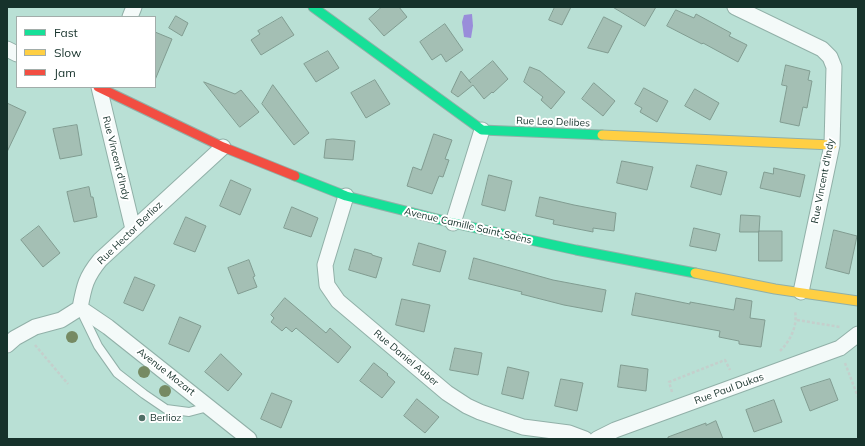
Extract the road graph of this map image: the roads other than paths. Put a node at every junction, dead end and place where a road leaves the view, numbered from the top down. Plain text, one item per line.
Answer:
1 (313, 7) edge
2 (735, 7) edge
3 (7, 49) edge
4 (16, 54) edge
5 (99, 88) edge
6 (101, 88) edge
7 (482, 130) junction
8 (832, 145) junction
9 (223, 147) junction
10 (346, 196) junction
11 (453, 223) junction
12 (133, 229) junction
13 (801, 292) junction
14 (858, 301) edge
15 (80, 308) junction
16 (857, 335) edge
17 (7, 345) edge
18 (209, 406) junction
19 (249, 439) edge
20 (585, 439) edge
21 (597, 439) edge

1 - 7 street
2 - 8 street, Rue Vincent d'Indy
3 - 4 street
5 - 12 street, Rue Vincent d'Indy
6 - 9 street, Avenue Camille Saint-Saëns
7 - 8 street, Rue Leo Delibes
7 - 11 street
8 - 13 street, Rue Vincent d'Indy
9 - 10 street, Avenue Camille Saint-Saëns
9 - 12 street, Rue Hector Berlioz
10 - 11 street, Avenue Camille Saint-Saëns
10 - 20 street, Rue Daniel Auber
11 - 13 street, Avenue Camille Saint-Saëns
12 - 15 street, Rue Hector Berlioz
13 - 14 street, Avenue Camille Saint-Saëns
15 - 17 street
15 - 18 street, Avenue Mozart
15 - 18 lane
16 - 21 street, Rue Paul Dukas
18 - 19 street, Avenue Mozart

